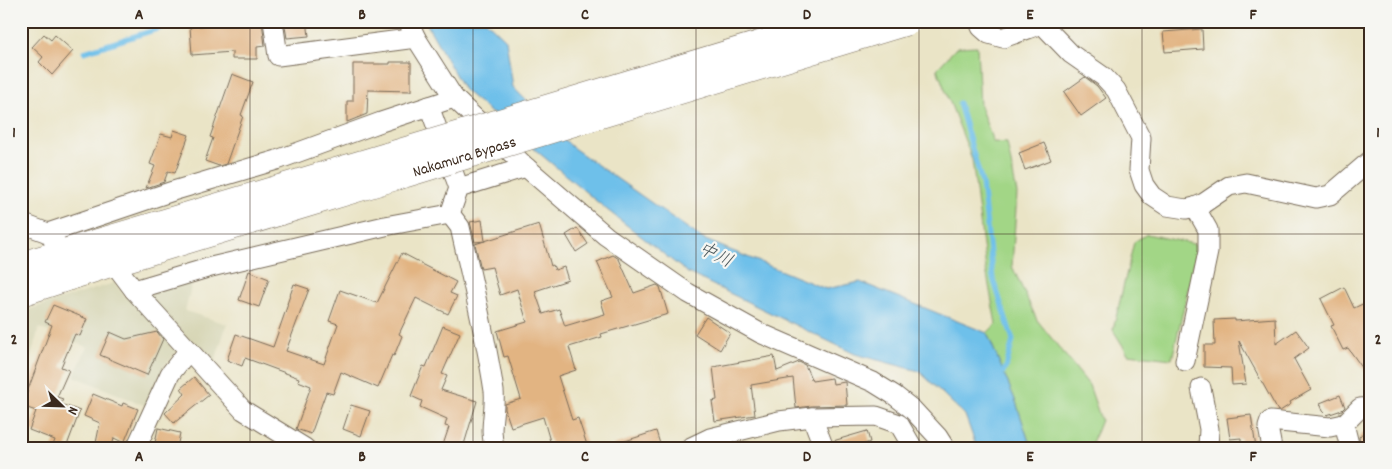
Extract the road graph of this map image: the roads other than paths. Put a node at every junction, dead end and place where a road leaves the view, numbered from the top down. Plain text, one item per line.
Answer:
1 (273, 21) edge
2 (408, 21) edge
3 (839, 21) edge
4 (907, 21) edge
5 (979, 21) edge
6 (1046, 23) edge
7 (416, 38) junction
8 (454, 98) junction
9 (429, 106) junction
10 (1371, 160) edge
11 (393, 166) junction
12 (526, 167) junction
13 (459, 188) junction
14 (1195, 207) junction
15 (450, 214) junction
16 (21, 223) edge
17 (56, 243) junction
18 (113, 262) junction
19 (21, 266) edge
20 (134, 290) junction
21 (21, 292) edge
22 (188, 350) junction
23 (1185, 361) dead end
24 (1201, 388) dead end
25 (1371, 407) edge
26 (912, 409) junction
27 (812, 417) junction
28 (899, 424) junction
29 (1344, 424) junction
30 (136, 448) edge
31 (305, 448) edge
32 (495, 448) edge
33 (689, 448) edge
34 (824, 448) edge
35 (913, 448) edge
36 (945, 448) edge
37 (1208, 448) edge
38 (1272, 448) edge
39 (1350, 448) edge

1 - 7 street
2 - 7 street
3 - 11 highway, Nakamura Bypass, bridge
4 - 11 highway, Nakamura Bypass, bridge
5 - 6 street
6 - 14 street
7 - 8 street
8 - 9 street
8 - 12 street
9 - 13 street
9 - 17 street
10 - 14 street
11 - 17 highway, Nakamura Bypass
11 - 18 highway, Nakamura Bypass
12 - 13 street
12 - 26 street
13 - 15 street
14 - 23 street
15 - 20 street
15 - 32 street
16 - 17 street
17 - 19 highway, Nakamura Bypass
18 - 20 street
18 - 21 highway, Nakamura Bypass
20 - 22 street
22 - 30 street
22 - 31 street
24 - 37 street
25 - 29 street
26 - 28 street
26 - 36 street
27 - 28 street
27 - 33 street
27 - 34 street
28 - 35 street
29 - 38 street
29 - 39 street

